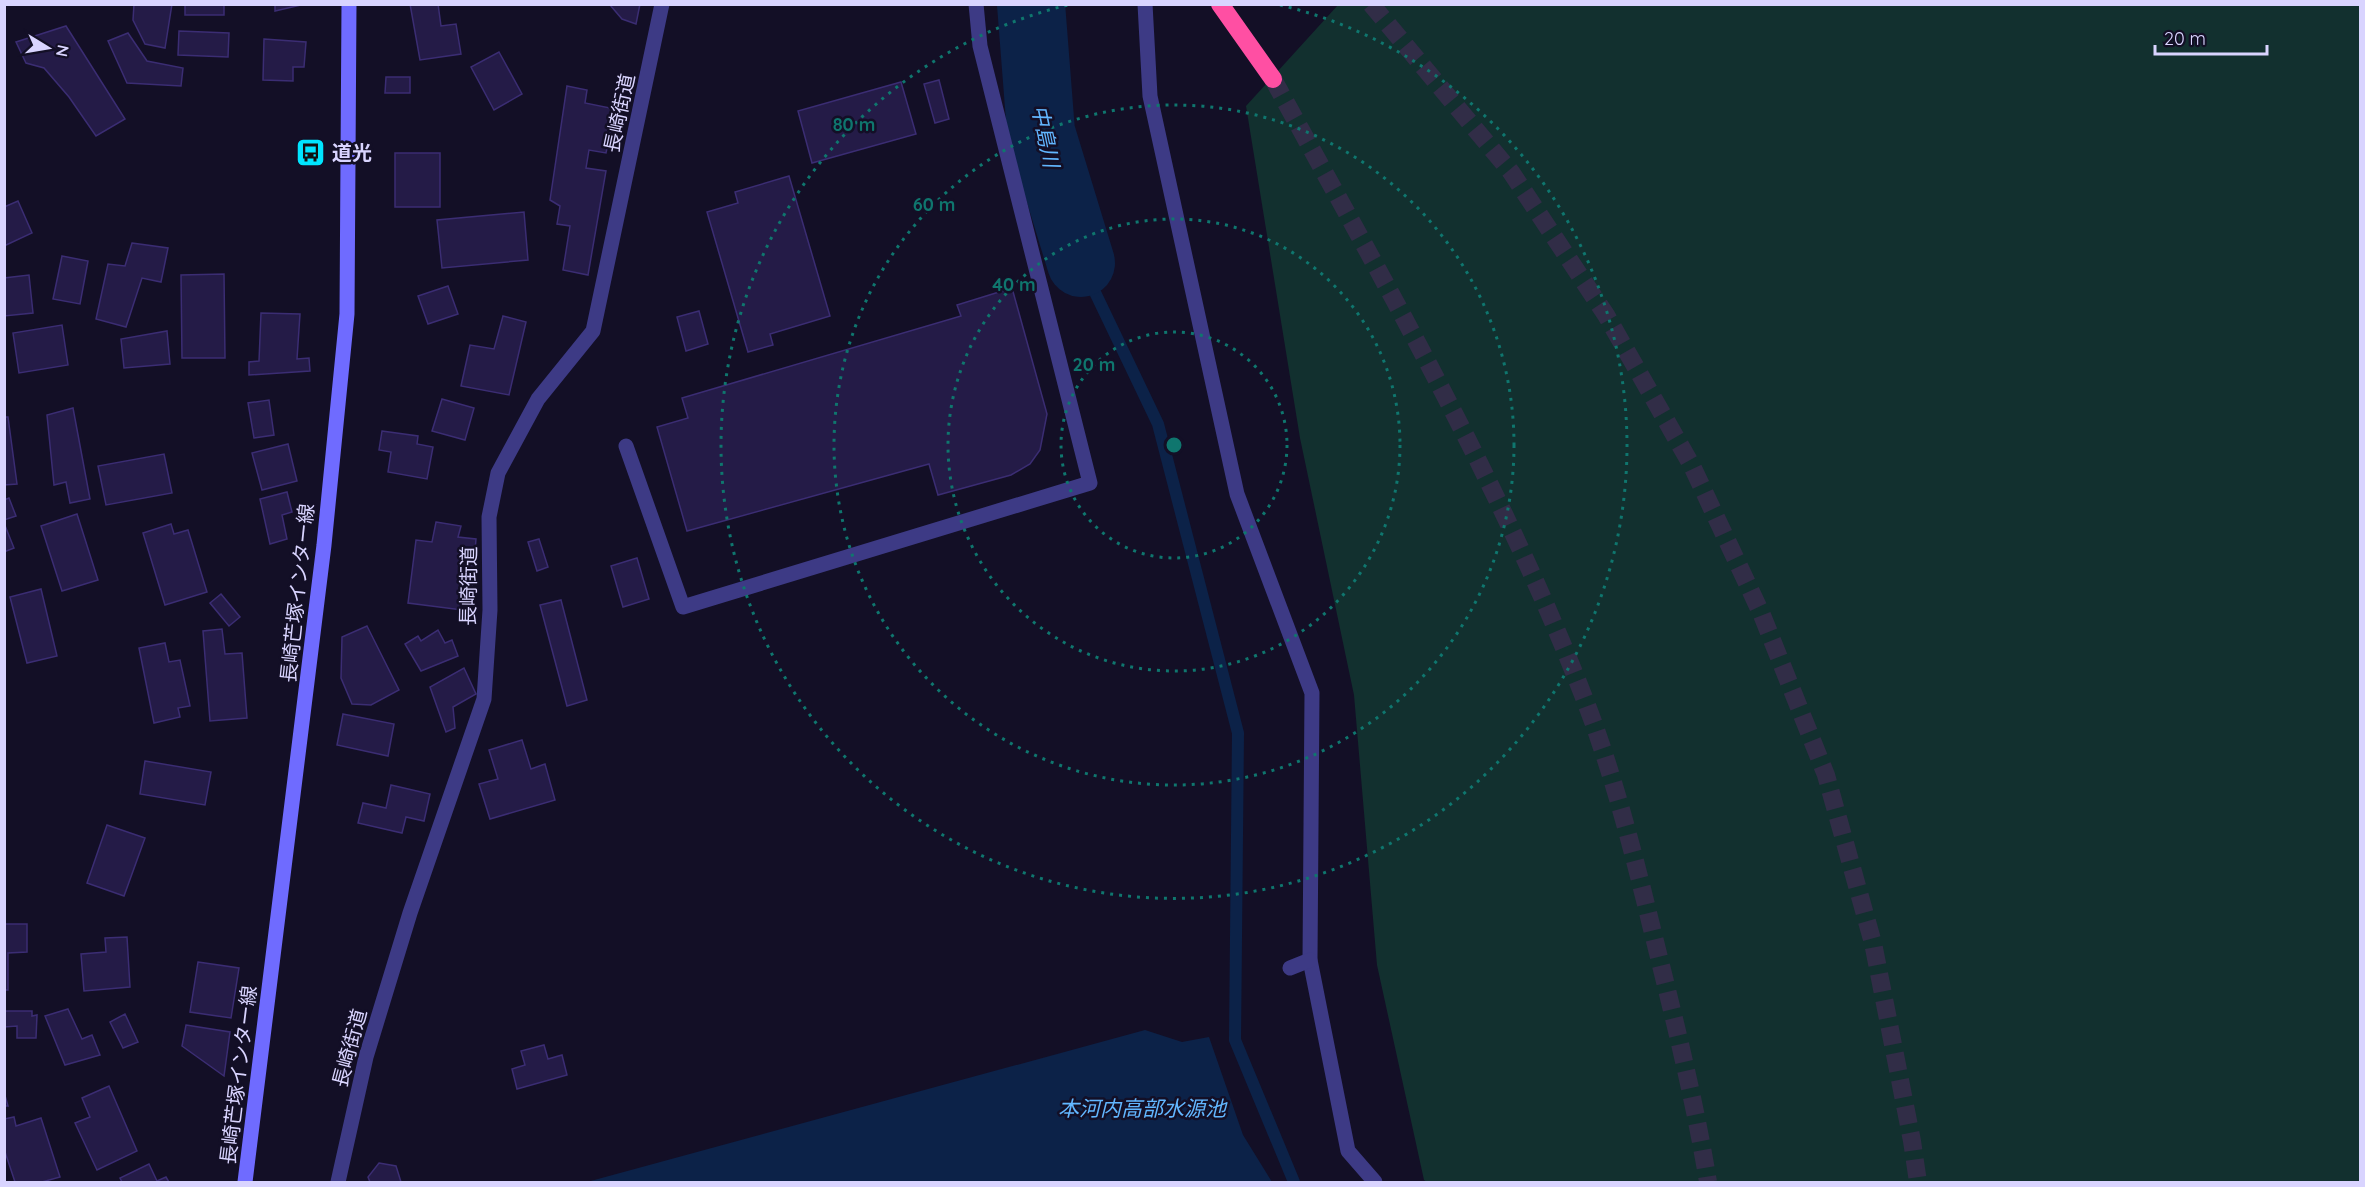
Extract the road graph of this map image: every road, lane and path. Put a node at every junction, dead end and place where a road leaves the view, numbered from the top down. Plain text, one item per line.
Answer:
1 (349, 4) edge
2 (662, 4) edge
3 (976, 4) edge
4 (1145, 4) edge
5 (1220, 4) edge
6 (1273, 79) tunnel mouth
7 (626, 446) dead end
8 (1310, 960) junction
9 (1290, 968) dead end
10 (245, 1182) edge
11 (338, 1182) edge
12 (1375, 1182) edge

1 - 10 main road, 長崎芒塚インター線
2 - 11 street, 長崎街道
3 - 7 street
4 - 8 street
5 - 6 highway
8 - 9 street
8 - 12 street

